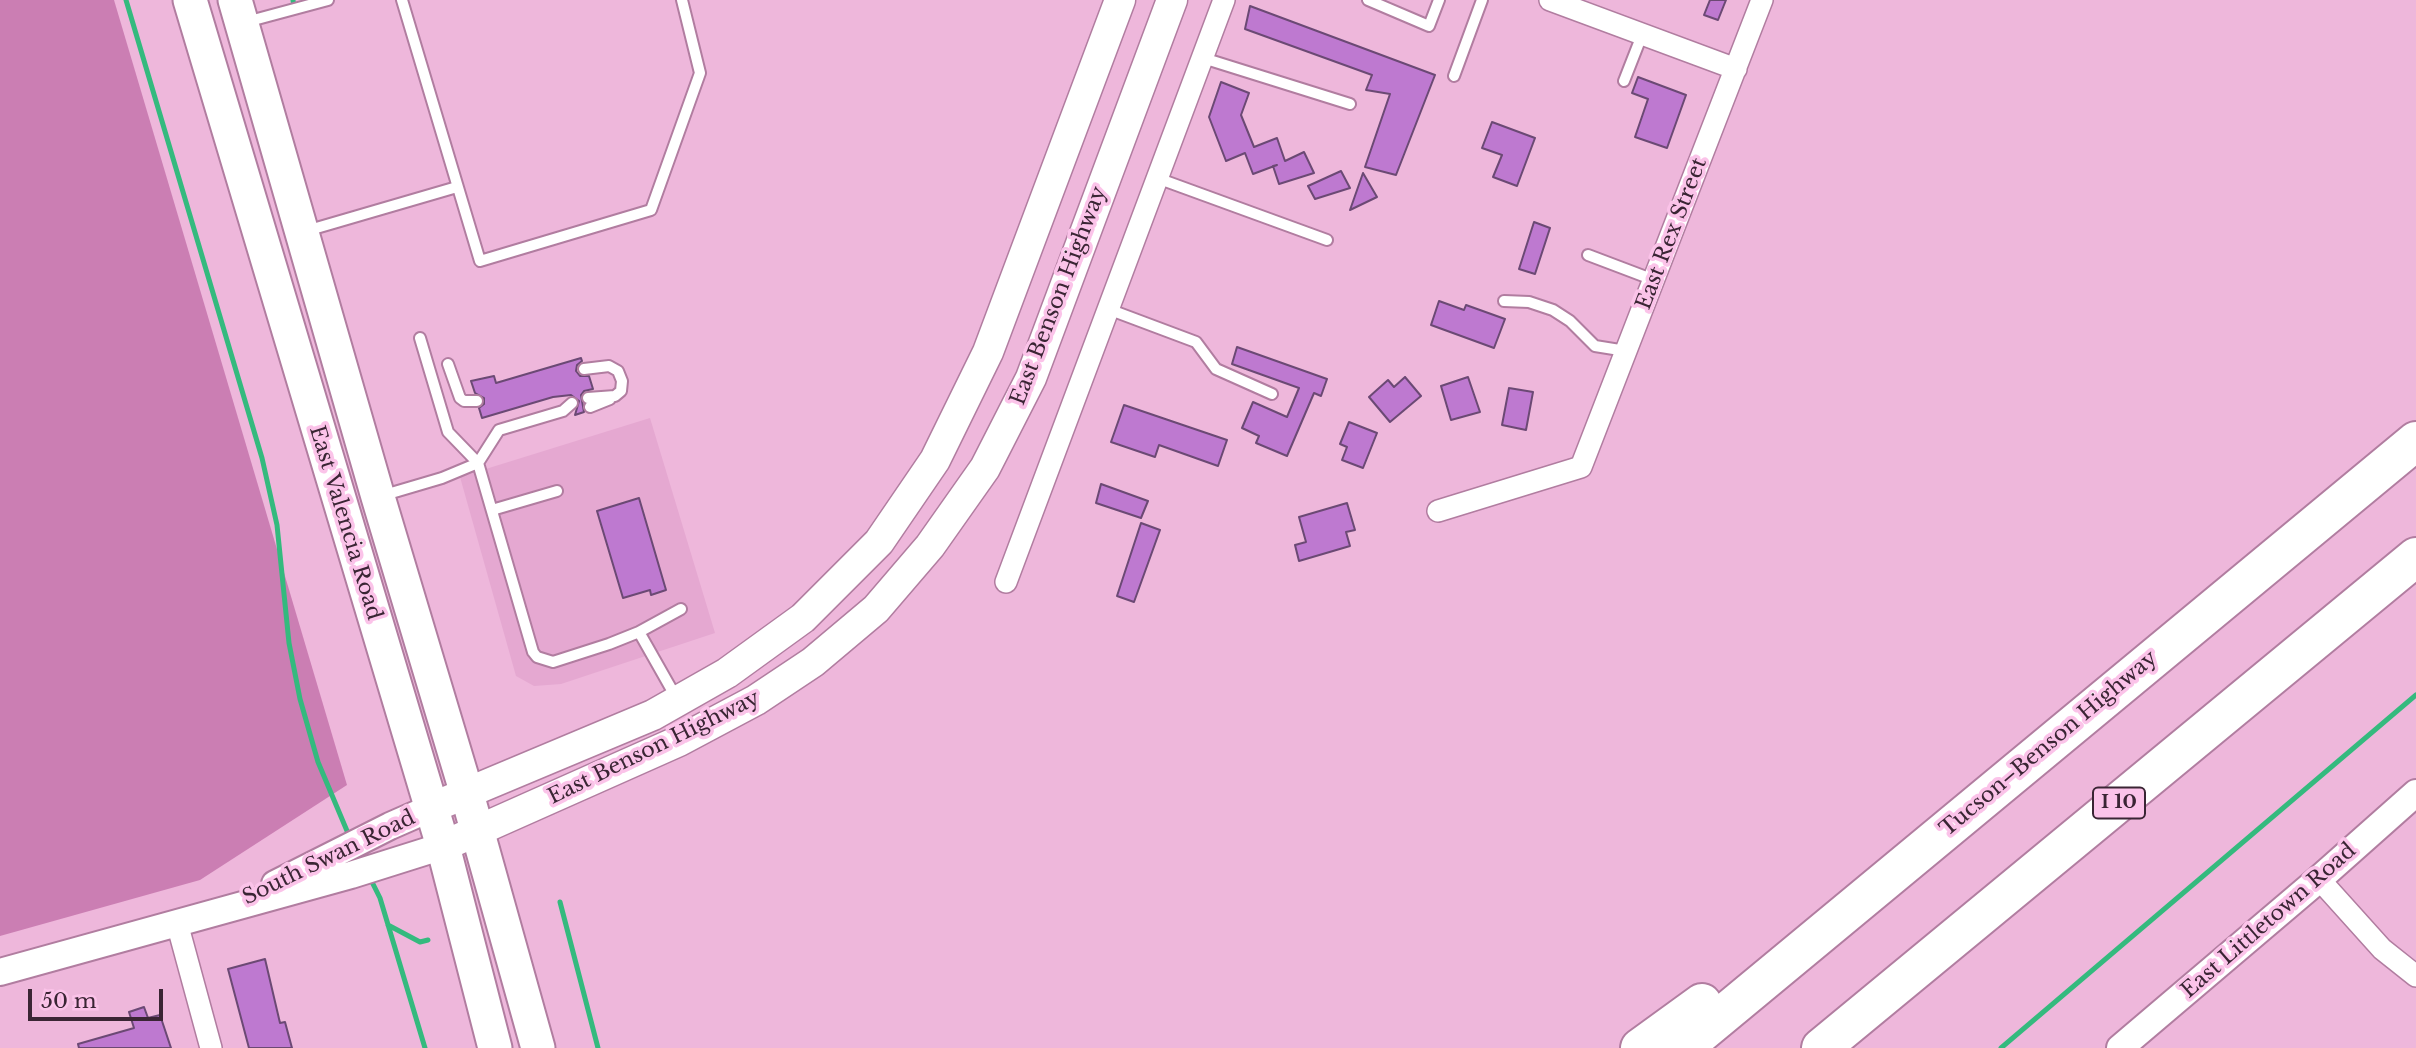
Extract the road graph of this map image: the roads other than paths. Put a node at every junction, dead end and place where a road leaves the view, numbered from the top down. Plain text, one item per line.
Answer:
1 (190, 0) edge
2 (328, 0) edge
3 (402, 0) edge
4 (682, 0) edge
5 (1120, 0) edge
6 (1172, 0) edge
7 (1224, 0) edge
8 (1367, 0) edge
9 (1439, 0) edge
10 (1482, 0) edge
11 (1550, 0) edge
12 (1762, 0) edge
13 (238, 12) edge
14 (1642, 35) junction
15 (1202, 58) junction
16 (1736, 69) junction
17 (1454, 76) dead end
18 (1624, 81) dead end
19 (1350, 104) dead end
20 (1157, 178) junction
21 (457, 187) junction
22 (302, 232) junction
23 (1327, 240) dead end
24 (1588, 255) dead end
25 (1654, 280) junction
26 (1504, 301) dead end
27 (1108, 309) junction
28 (420, 338) dead end
29 (1626, 351) junction
30 (448, 364) dead end
31 (584, 369) dead end
32 (1272, 394) dead end
33 (477, 401) dead end
34 (589, 403) dead end
35 (570, 409) dead end
36 (2416, 441) edge
37 (478, 463) junction
38 (557, 491) dead end
39 (378, 497) junction
40 (492, 510) junction
41 (1438, 511) dead end
42 (2414, 558) edge
43 (1006, 582) dead end
44 (681, 609) dead end
45 (639, 632) junction
46 (678, 701) junction
47 (2416, 793) edge
48 (467, 794) junction
49 (431, 808) junction
50 (1947, 829) junction
51 (477, 833) junction
52 (443, 846) junction
53 (345, 863) junction
54 (2319, 879) junction
55 (177, 923) junction
56 (0, 972) edge
57 (2416, 976) edge
58 (211, 1048) edge
59 (495, 1048) edge
60 (538, 1048) edge
61 (1640, 1048) edge
62 (1683, 1048) edge
63 (1821, 1048) edge
64 (1858, 1048) edge
65 (2120, 1048) edge

1 - 49 main road, East Valencia Road
2 - 13 lane
3 - 21 lane
4 - 21 lane
5 - 46 main road, East Benson Highway
6 - 51 main road, East Benson Highway
7 - 15 street
8 - 9 lane
10 - 17 lane
11 - 14 street
12 - 16 street, East Rex Street
13 - 22 main road, East Valencia Road
14 - 16 street
14 - 18 lane
15 - 19 lane
15 - 20 street
16 - 25 street, East Rex Street
20 - 23 lane
20 - 27 street
21 - 22 lane
22 - 39 main road, East Valencia Road
24 - 25 lane
25 - 29 street, East Rex Street
26 - 29 lane
27 - 32 lane
27 - 43 street
28 - 37 lane
29 - 41 street, East Rex Street
30 - 33 lane
31 - 34 lane
35 - 37 lane
36 - 50 highway, Tucson–Benson Highway
37 - 39 lane
37 - 40 lane
38 - 40 lane
39 - 48 main road, East Valencia Road
40 - 45 lane
42 - 63 highway, I 10
42 - 64 highway
44 - 45 lane
45 - 46 lane
46 - 48 main road, East Benson Highway
47 - 54 street, East Littletown Road
48 - 49 main road, East Benson Highway
48 - 51 main road, East Valencia Road
49 - 52 main road, East Valencia Road
49 - 53 street, South Swan Road
50 - 61 highway
50 - 62 highway, Tucson–Benson Highway
51 - 52 main road, East Benson Highway
51 - 60 main road, East Valencia Road
52 - 53 street, South Swan Road
52 - 59 main road, East Valencia Road
53 - 55 street, South Swan Road
54 - 57 street
54 - 65 street, East Littletown Road
55 - 56 street, South Swan Road
55 - 58 street

